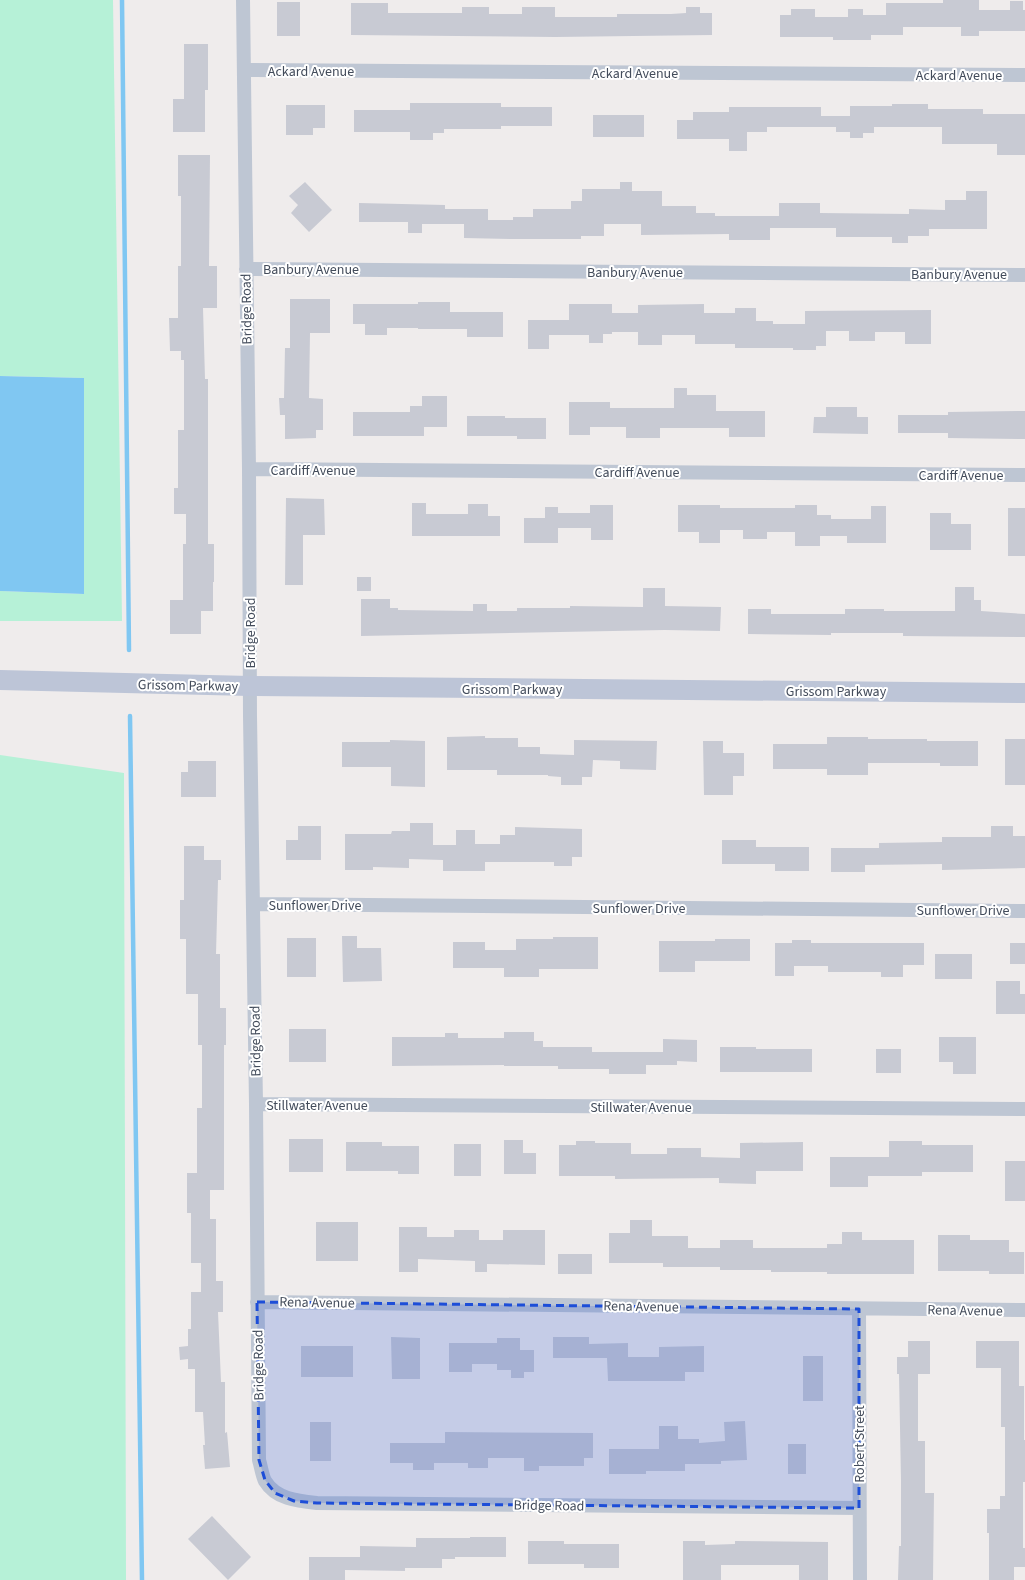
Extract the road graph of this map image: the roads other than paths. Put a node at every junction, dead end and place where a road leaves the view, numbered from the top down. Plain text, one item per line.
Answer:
1 (243, 0) edge
2 (244, 70) junction
3 (1025, 75) edge
4 (246, 269) junction
5 (1025, 275) edge
6 (249, 469) junction
7 (1025, 475) edge
8 (0, 680) edge
9 (250, 686) junction
10 (1025, 693) edge
11 (254, 904) junction
12 (1025, 910) edge
13 (256, 1104) junction
14 (1025, 1109) edge
15 (257, 1302) junction
16 (858, 1309) junction
17 (1025, 1310) edge
18 (858, 1508) junction
19 (860, 1580) edge

1 - 2 street, Bridge Road
2 - 3 street, Ackard Avenue
2 - 4 street, Bridge Road
4 - 5 street, Banbury Avenue
4 - 6 street, Bridge Road
6 - 7 street, Cardiff Avenue
6 - 9 street, Bridge Road
8 - 9 main road, Grissom Parkway
9 - 10 main road, Grissom Parkway
9 - 11 street, Bridge Road
11 - 12 street, Sunflower Drive
11 - 13 street, Bridge Road
13 - 14 street, Stillwater Avenue
13 - 15 street, Bridge Road
15 - 16 street, Rena Avenue
15 - 18 street, Bridge Road
16 - 17 street, Rena Avenue
16 - 18 street, Robert Street
18 - 19 street, Robert Street

